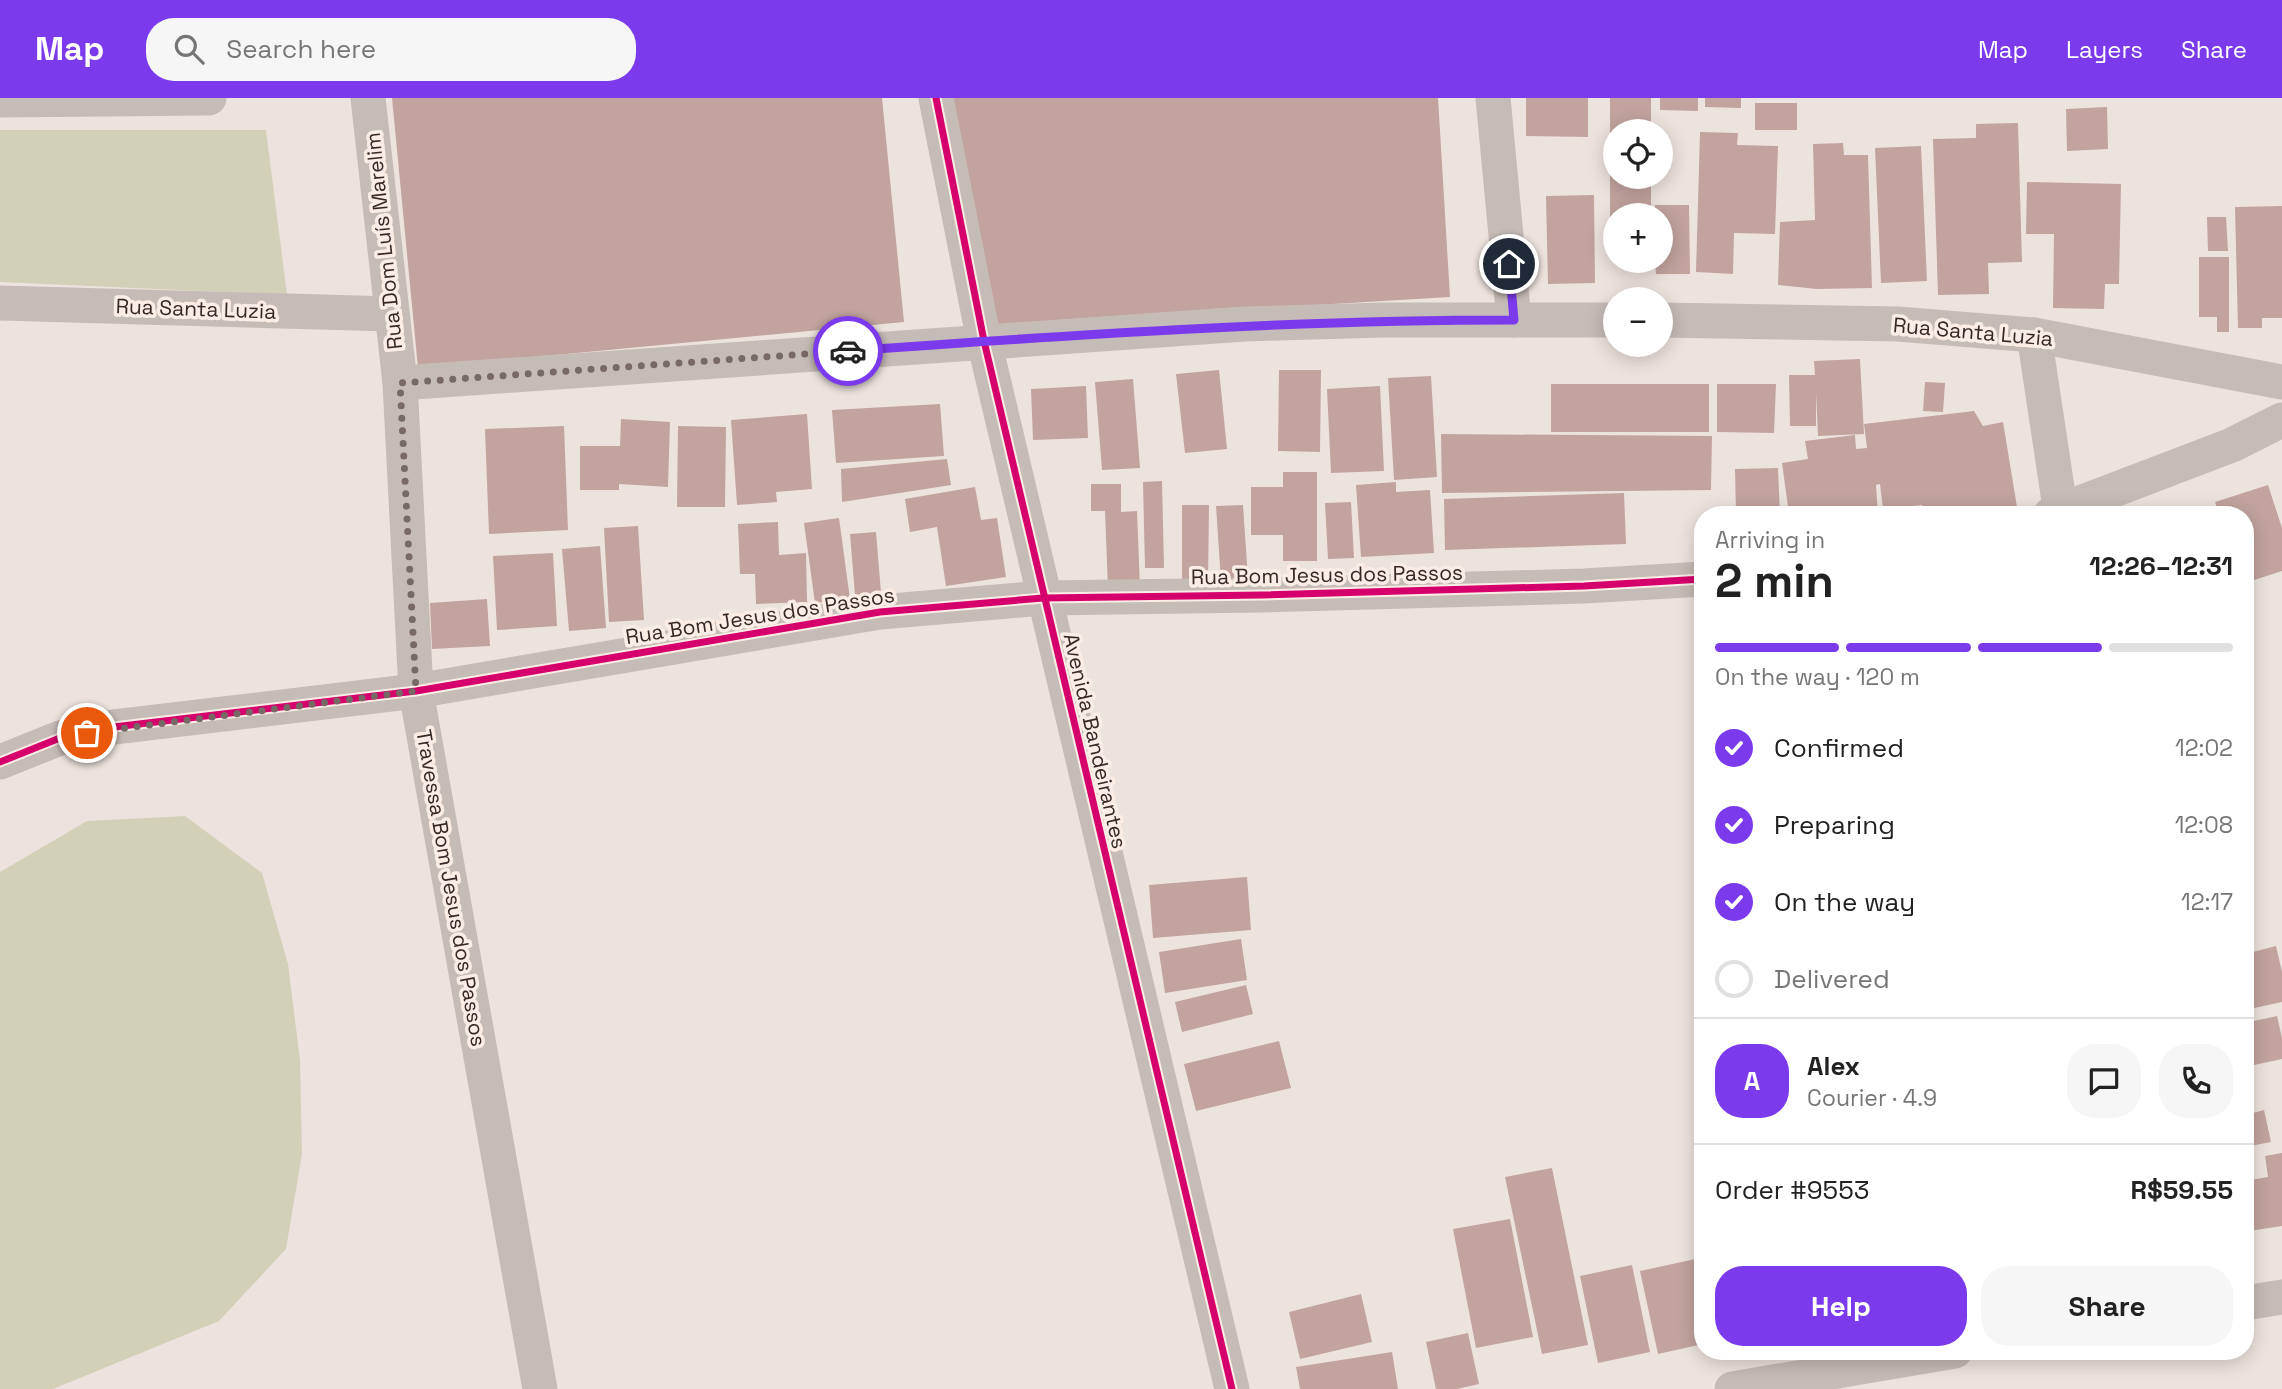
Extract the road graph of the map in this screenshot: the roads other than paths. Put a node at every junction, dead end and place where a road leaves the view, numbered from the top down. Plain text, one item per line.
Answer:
1 (209, 98) edge
2 (368, 98) edge
3 (936, 98) edge
4 (1493, 98) edge
5 (0, 100) edge
6 (0, 303) edge
7 (392, 314) junction
8 (1514, 320) junction
9 (1603, 320) edge
10 (1673, 320) edge
11 (2034, 335) junction
12 (984, 341) junction
13 (2282, 382) edge
14 (400, 383) junction
15 (2282, 420) edge
16 (2056, 506) edge
17 (2077, 506) edge
18 (1694, 580) edge
19 (1042, 598) junction
20 (416, 691) junction
21 (0, 762) edge
22 (2282, 1297) edge
23 (2254, 1302) edge
24 (1902, 1360) edge
25 (540, 1389) edge
26 (1232, 1389) edge
27 (1732, 1389) edge

1 - 5 street
2 - 7 street, Rua Dom Luís Marelim
3 - 12 street, Avenida Bandeirantes
4 - 8 street
6 - 7 street, Rua Santa Luzia
7 - 14 street, Rua Dom Luís Marelim
8 - 9 street
8 - 12 street
10 - 11 street, Rua Santa Luzia
11 - 13 street, Rua Santa Luzia
11 - 16 street
12 - 14 street
12 - 19 street, Avenida Bandeirantes
14 - 20 street, Travessa Bom Jesus dos Passos
15 - 17 street
18 - 19 street, Rua Bom Jesus dos Passos
19 - 20 street, Rua Bom Jesus dos Passos
19 - 26 street, Avenida Bandeirantes
20 - 21 street, Rua Bom Jesus dos Passos
20 - 25 street, Travessa Bom Jesus dos Passos
22 - 23 street
24 - 27 street

